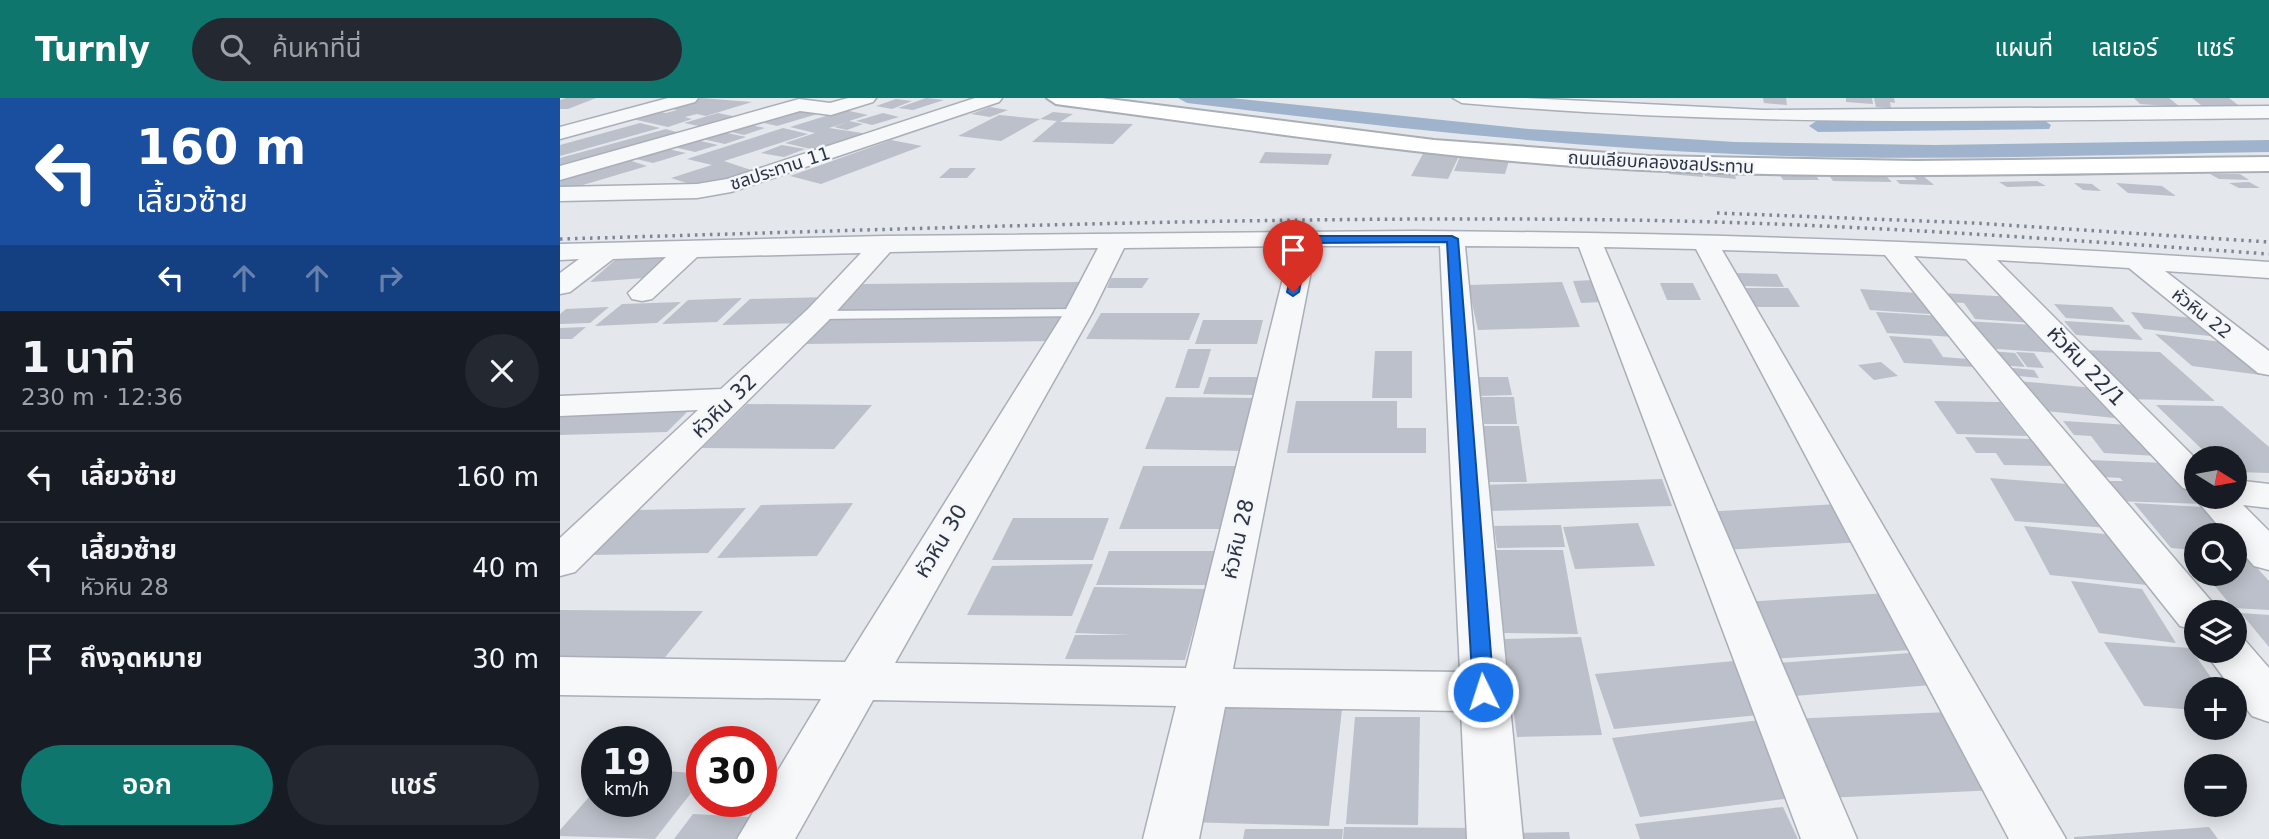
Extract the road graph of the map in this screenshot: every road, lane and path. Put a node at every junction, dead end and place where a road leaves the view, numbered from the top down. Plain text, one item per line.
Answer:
1 (689, 98) edge
2 (867, 98) edge
3 (946, 98) edge
4 (1056, 98) edge
5 (1122, 98) edge
6 (1462, 98) edge
7 (2182, 98) edge
8 (986, 100) edge
9 (1090, 100) edge
10 (1701, 106) edge
11 (1958, 106) edge
12 (1830, 107) edge
13 (831, 109) junction
14 (2269, 112) edge
15 (2199, 113) junction
16 (794, 123) dead end
17 (560, 133) edge
18 (756, 135) dead end
19 (2269, 155) edge
20 (2269, 164) edge
21 (560, 173) edge
22 (560, 194) edge
23 (603, 194) junction
24 (1452, 239) junction
25 (1304, 240) junction
26 (1114, 242) junction
27 (1589, 242) junction
28 (1705, 243) junction
29 (884, 244) junction
30 (1893, 248) junction
31 (691, 249) junction
32 (608, 250) junction
33 (560, 251) edge
34 (1975, 253) junction
35 (2135, 260) junction
36 (2269, 270) edge
37 (560, 286) edge
38 (642, 293) dead end
39 (1078, 313) junction
40 (818, 315) junction
41 (2269, 366) edge
42 (732, 399) junction
43 (560, 406) edge
44 (2184, 468) edge
45 (2247, 493) edge
46 (2269, 496) edge
47 (2224, 509) edge
48 (2269, 556) edge
49 (560, 562) edge
50 (2184, 600) edge
51 (2237, 663) edge
52 (560, 676) edge
53 (859, 680) junction
54 (1205, 687) junction
55 (1483, 692) junction
56 (2269, 702) edge
57 (765, 839) edge
58 (1171, 839) edge
59 (1495, 839) edge
60 (1829, 839) edge
61 (2038, 839) edge

1 - 17 street
2 - 13 street
3 - 8 street
4 - 9 street, ถนนเลียบคลองชลประทาน
5 - 19 street, ถนนเลียบคลองชลประทาน
6 - 10 street
7 - 15 street
8 - 23 street, ชลประทาน 11
9 - 20 street, ถนนเลียบคลองชลประทาน
10 - 12 street
11 - 12 street
11 - 15 street
13 - 16 street
13 - 21 street
14 - 15 street
18 - 23 street
22 - 23 street, ชลประทาน 11
24 - 25 street
24 - 27 street
24 - 55 street
25 - 26 street
25 - 54 street, หัวหิน 28
26 - 29 street
26 - 39 street, หัวหิน 30
27 - 28 street
27 - 60 street
28 - 30 street
28 - 61 street
29 - 31 street
29 - 40 street, หัวหิน 32
30 - 34 street
30 - 50 street
31 - 32 street
31 - 38 street
32 - 33 street
32 - 37 street
34 - 35 street
34 - 44 street, หัวหิน 22/1
35 - 36 street
35 - 41 street, หัวหิน 22
39 - 40 lane
39 - 53 street, หัวหิน 30
40 - 42 street, หัวหิน 32
42 - 43 street
42 - 49 street, หัวหิน 32
45 - 46 street
47 - 48 street
51 - 56 street
52 - 53 street
53 - 54 street
53 - 57 street, หัวหิน 30
54 - 55 street
54 - 58 street, หัวหิน 28
55 - 59 street

